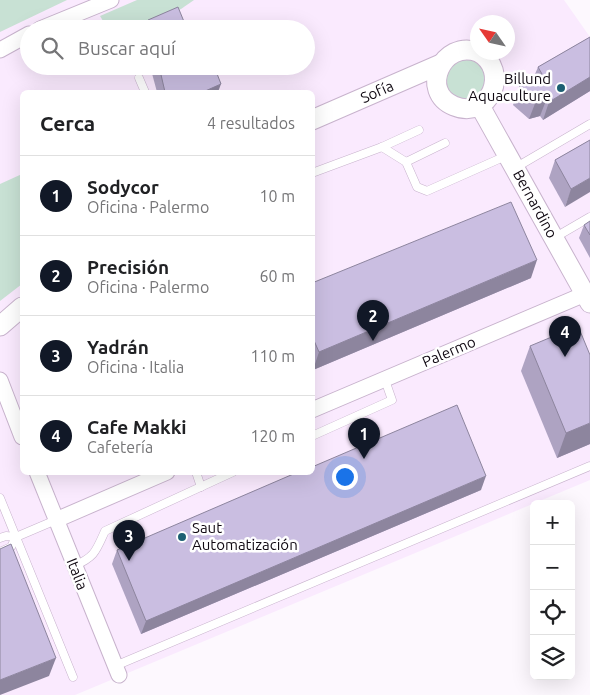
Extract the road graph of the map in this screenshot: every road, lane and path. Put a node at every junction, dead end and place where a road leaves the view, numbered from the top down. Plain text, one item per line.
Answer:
1 (110, 0) edge
2 (62, 20) edge
3 (20, 39) edge
4 (0, 50) edge
5 (470, 51) edge
6 (487, 60) edge
7 (441, 64) junction
8 (139, 78) dead end
9 (144, 90) edge
10 (480, 106) junction
11 (315, 119) edge
12 (590, 124) edge
13 (419, 130) dead end
14 (446, 144) dead end
15 (382, 148) junction
16 (511, 161) junction
17 (406, 162) junction
18 (315, 172) edge
19 (590, 217) edge
20 (554, 238) junction
21 (588, 298) edge
22 (20, 309) edge
23 (0, 326) edge
24 (0, 380) edge
25 (385, 380) junction
26 (315, 409) edge
27 (20, 432) edge
28 (315, 435) edge
29 (590, 466) edge
30 (38, 475) edge
31 (160, 475) edge
32 (197, 475) edge
33 (227, 475) edge
34 (201, 487) junction
35 (0, 498) edge
36 (56, 520) junction
37 (16, 537) junction
38 (0, 538) edge
39 (0, 552) edge
40 (74, 566) junction
41 (117, 670) joint
42 (73, 677) dead end

1 - 2 street
3 - 4 street
5 - 7 street
6 - 10 street
7 - 10 street
7 - 11 street, Sofía
8 - 9 lane
10 - 16 street, Bernardino
12 - 16 lane
13 - 15 lane
14 - 17 lane
15 - 17 lane
15 - 18 lane
16 - 17 lane
16 - 20 street, Bernardino
19 - 20 lane
20 - 21 street, Bernardino
21 - 25 street, Palermo
22 - 23 street
24 - 27 street
25 - 26 street, Palermo
25 - 28 lane
29 - 41 lane
30 - 36 street, Italia
31 - 36 street
32 - 34 lane
33 - 34 lane
34 - 40 lane
35 - 37 lane
36 - 37 lane
36 - 40 street, Italia
37 - 38 lane
37 - 39 lane
37 - 42 lane
40 - 41 street, Italia

